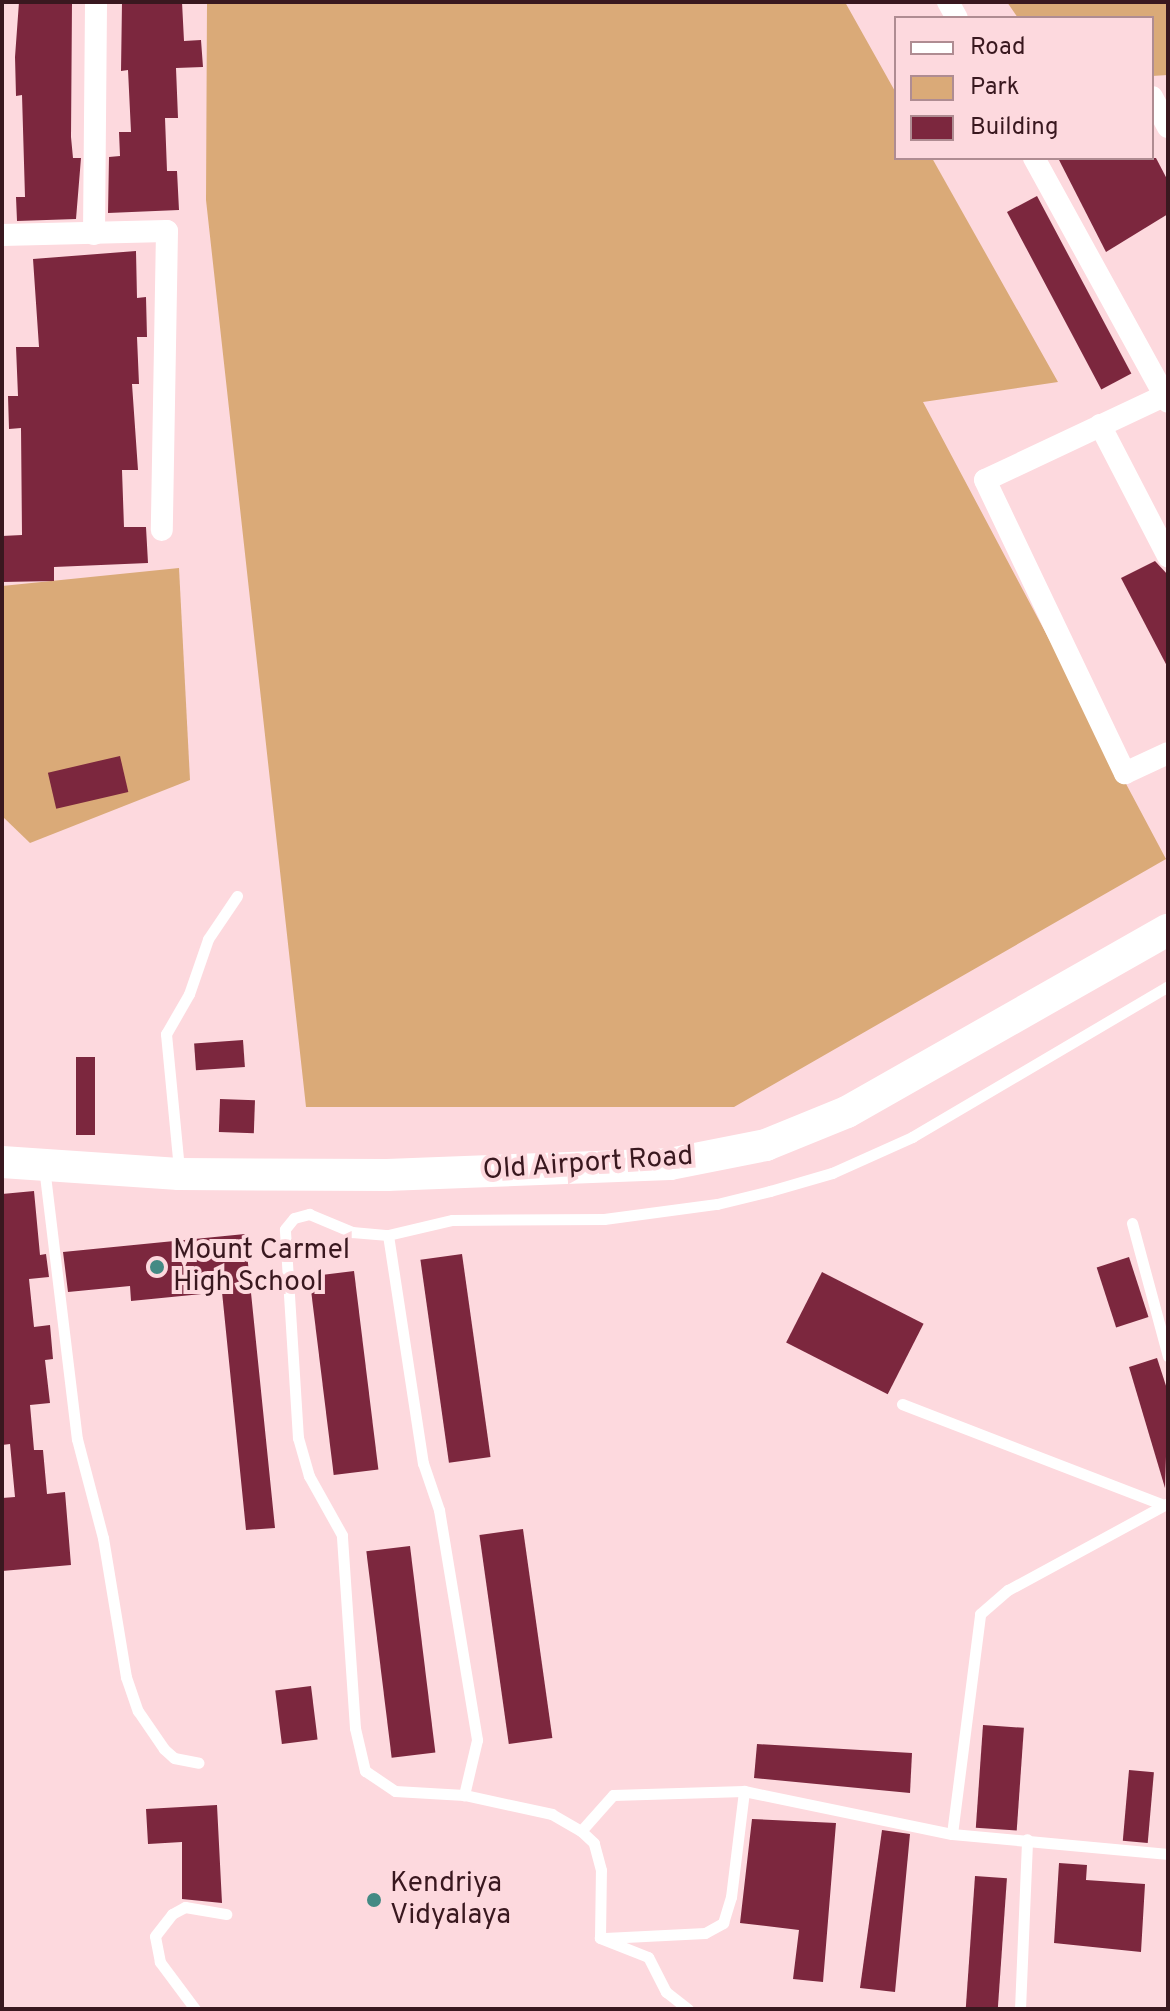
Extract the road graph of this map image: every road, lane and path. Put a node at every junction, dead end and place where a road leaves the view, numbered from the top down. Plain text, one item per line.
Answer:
1 (96, 2) edge
2 (1154, 101) edge
3 (1168, 127) edge
4 (1035, 160) edge
5 (94, 234) junction
6 (2, 235) edge
7 (1167, 397) edge
8 (1100, 425) junction
9 (162, 530) dead end
10 (1168, 556) edge
11 (1168, 753) edge
12 (237, 896) dead end
13 (1168, 930) edge
14 (1168, 986) edge
15 (2, 1162) edge
16 (44, 1167) junction
17 (179, 1174) junction
18 (1132, 1223) dead end
19 (388, 1235) junction
20 (1168, 1356) edge
21 (902, 1404) dead end
22 (1166, 1504) edge
23 (199, 1763) dead end
24 (744, 1791) junction
25 (464, 1795) junction
26 (581, 1831) junction
27 (952, 1834) junction
28 (1027, 1839) junction
29 (1168, 1854) edge
30 (226, 1914) dead end
31 (600, 1938) junction
32 (195, 2009) edge
33 (688, 2009) edge
34 (1020, 2009) edge

1 - 5 street
2 - 3 street
4 - 7 street
5 - 6 street
5 - 9 street
7 - 8 street
8 - 10 street
8 - 11 street
12 - 17 lane
13 - 17 main road, Old Airport Road
14 - 19 lane
15 - 16 main road, Old Airport Road
16 - 17 main road, Old Airport Road
16 - 23 lane
18 - 20 lane
19 - 25 lane
19 - 25 lane
21 - 22 lane
22 - 27 lane
24 - 26 lane
24 - 27 lane
24 - 31 lane
25 - 26 lane
26 - 31 lane
27 - 28 lane
28 - 29 lane
28 - 34 lane
30 - 32 lane
31 - 33 lane

